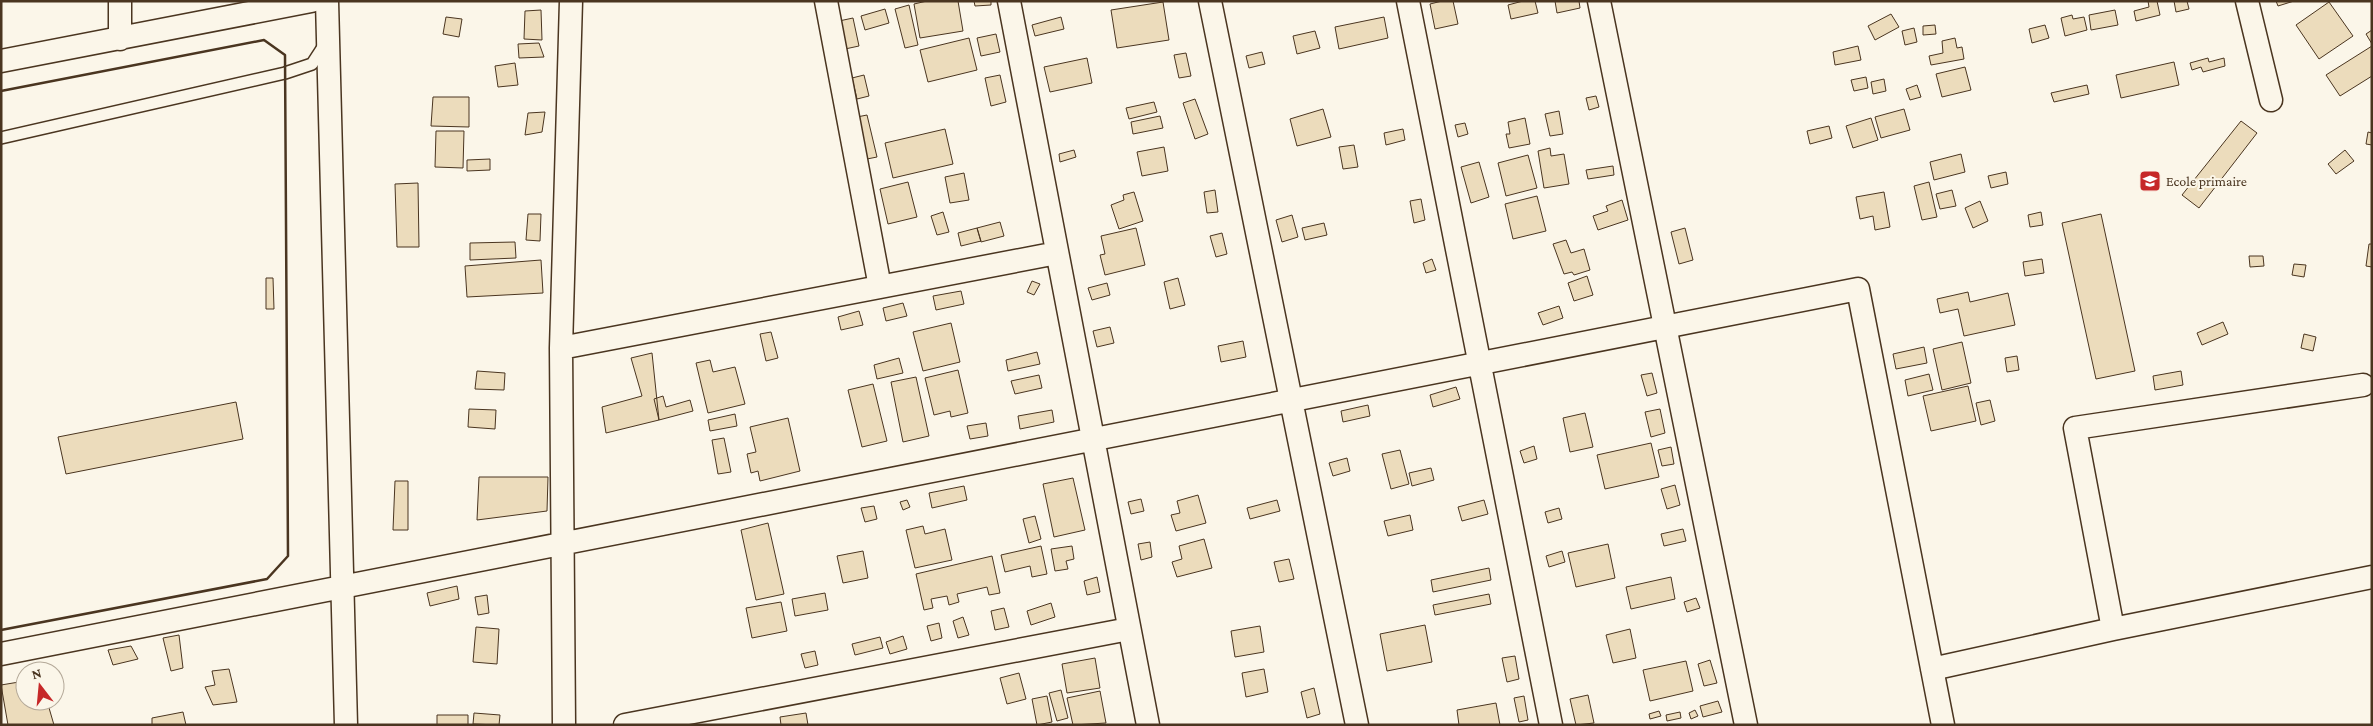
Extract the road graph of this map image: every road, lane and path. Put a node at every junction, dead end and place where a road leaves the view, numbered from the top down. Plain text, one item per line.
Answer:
1 (120, 1) edge
2 (311, 1) edge
3 (327, 1) edge
4 (571, 1) edge
5 (826, 1) edge
6 (1010, 1) edge
7 (1210, 1) edge
8 (1408, 1) edge
9 (1599, 1) edge
10 (2247, 1) edge
11 (120, 39) junction
12 (328, 41) junction
13 (1, 61) edge
14 (2271, 100) dead end
15 (1, 138) edge
16 (1057, 253) junction
17 (880, 287) junction
18 (1665, 327) junction
19 (560, 348) junction
20 (1480, 363) junction
21 (2363, 385) dead end
22 (1292, 400) junction
23 (1093, 439) junction
24 (563, 543) junction
25 (2372, 577) edge
26 (342, 588) junction
27 (1129, 629) junction
28 (2113, 629) junction
29 (1, 654) edge
30 (1932, 669) junction
31 (346, 725) edge
32 (564, 725) edge
33 (625, 725) edge
34 (1148, 725) edge
35 (1357, 725) edge
36 (1551, 725) edge
37 (1746, 725) edge
38 (1943, 725) edge

1 - 11 street
2 - 11 street
3 - 12 street
4 - 19 street
5 - 17 street
6 - 16 street
7 - 22 street
8 - 20 street
9 - 18 street
10 - 14 street
11 - 13 street
12 - 15 lane
12 - 26 street
16 - 17 street
16 - 23 street
17 - 19 street
18 - 20 street
18 - 30 street
18 - 37 street
19 - 24 street
20 - 22 street
20 - 36 street
21 - 28 street
22 - 23 street
22 - 35 street
23 - 24 street
23 - 27 street
24 - 26 street
24 - 32 street
25 - 28 street
26 - 29 street
26 - 31 street
27 - 33 street
27 - 34 street
28 - 30 street
30 - 38 street

